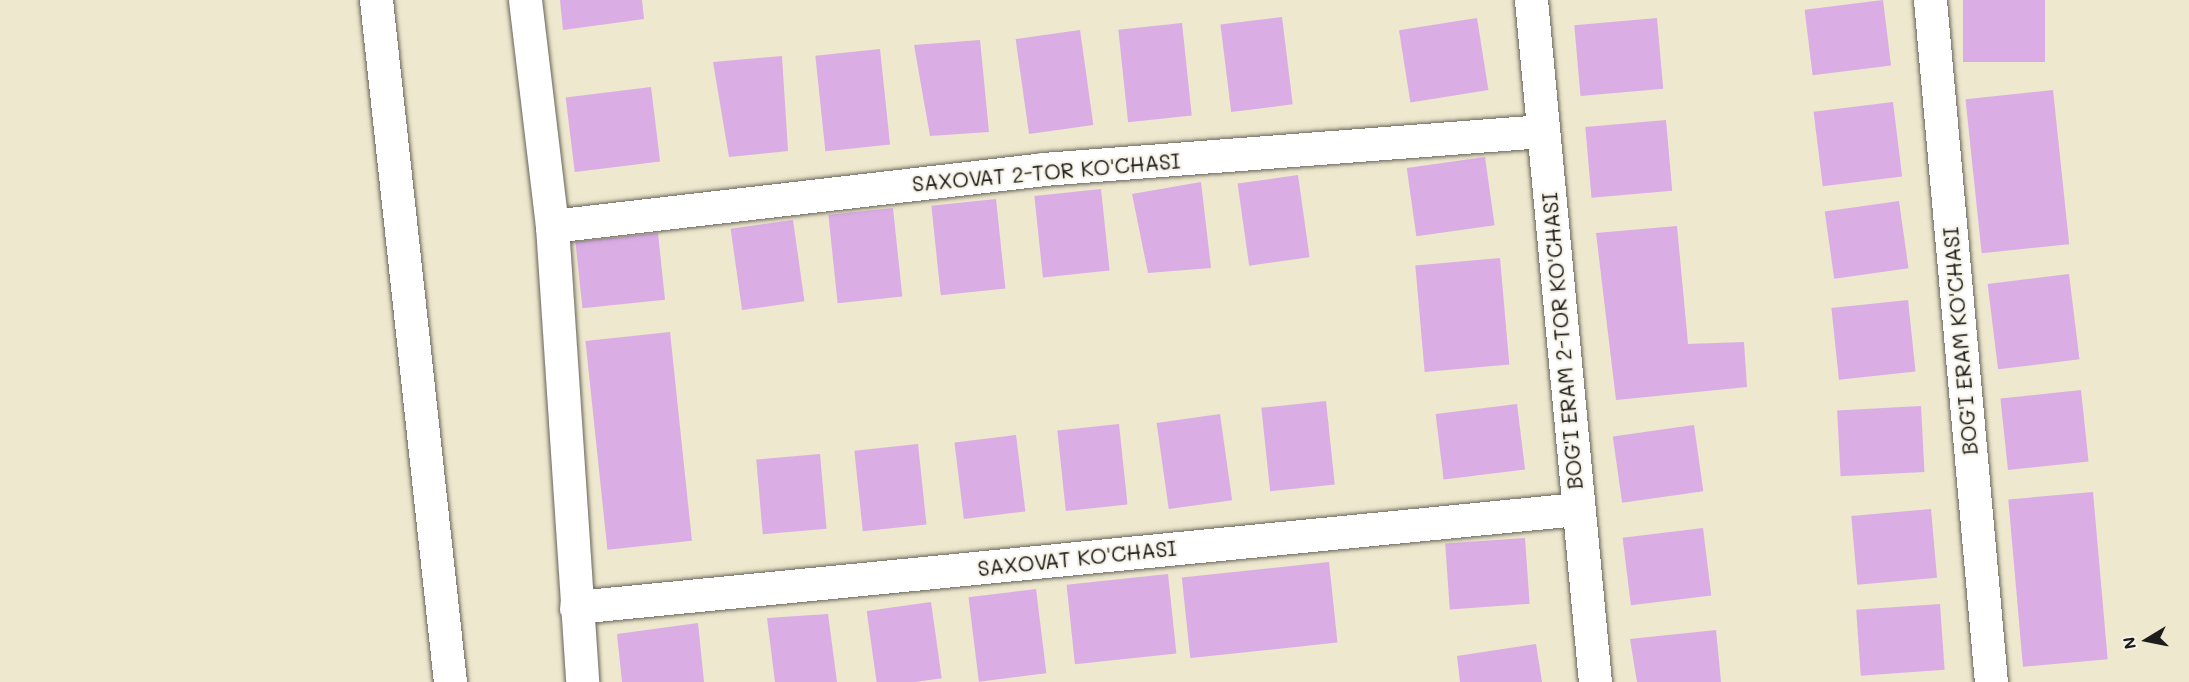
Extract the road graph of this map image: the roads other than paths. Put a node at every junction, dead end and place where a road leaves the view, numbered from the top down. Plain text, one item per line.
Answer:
1 (376, 0) edge
2 (525, 0) edge
3 (1531, 0) edge
4 (1930, 0) edge
5 (1542, 131) junction
6 (552, 226) junction
7 (1578, 509) junction
8 (576, 607) junction
9 (450, 682) edge
10 (582, 682) edge
11 (1595, 682) edge
12 (1990, 682) edge

1 - 9 street
2 - 6 street
3 - 5 street, BOG'I ERAM 2-TOR KO'CHASI
4 - 12 street, BOG'I ERAM KO'CHASI
5 - 6 street, SAXOVAT 2-TOR KO'CHASI
5 - 7 street, BOG'I ERAM 2-TOR KO'CHASI
6 - 8 street
7 - 8 street, SAXOVAT KO'CHASI
7 - 11 street, BOG'I ERAM 2-TOR KO'CHASI
8 - 10 street

